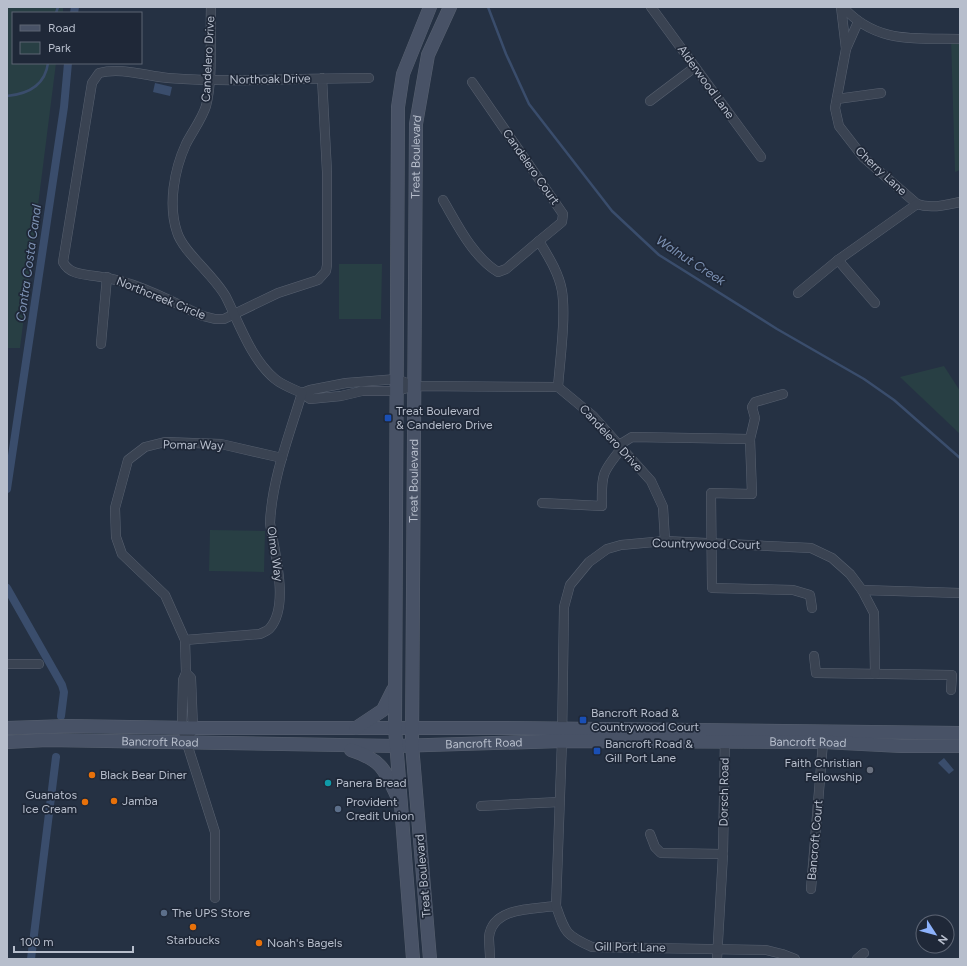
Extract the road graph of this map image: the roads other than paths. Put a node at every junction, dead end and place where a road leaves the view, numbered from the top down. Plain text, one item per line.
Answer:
1 (211, 7) edge
2 (430, 7) edge
3 (450, 7) edge
4 (651, 7) edge
5 (842, 7) edge
6 (858, 22) junction
7 (960, 39) edge
8 (846, 49) junction
9 (696, 67) junction
10 (99, 73) joint
11 (322, 78) junction
12 (369, 78) dead end
13 (209, 79) junction
14 (472, 82) dead end
15 (881, 93) dead end
16 (837, 99) junction
17 (650, 101) dead end
18 (762, 157) dead end
19 (443, 200) dead end
20 (960, 202) edge
21 (917, 204) junction
22 (539, 240) junction
23 (838, 260) junction
24 (107, 278) junction
25 (798, 293) dead end
26 (875, 303) dead end
27 (234, 315) junction
28 (101, 344) dead end
29 (397, 385) junction
30 (414, 386) junction
31 (558, 387) junction
32 (302, 393) junction
33 (783, 394) dead end
34 (750, 439) junction
35 (621, 446) junction
36 (282, 458) junction
37 (542, 503) dead end
38 (665, 541) junction
39 (712, 543) junction
40 (862, 590) junction
41 (960, 593) edge
42 (812, 608) dead end
43 (185, 640) junction
44 (814, 656) dead end
45 (7, 664) edge
46 (39, 664) dead end
47 (875, 674) junction
48 (395, 686) junction
49 (951, 690) dead end
50 (10, 728) edge
51 (188, 728) junction
52 (356, 728) junction
53 (395, 728) junction
54 (412, 729) junction
55 (960, 733) edge
56 (562, 735) junction
57 (725, 737) junction
58 (7, 742) edge
59 (823, 742) junction
60 (187, 744) junction
61 (412, 745) junction
62 (338, 746) junction
63 (396, 746) junction
64 (960, 746) edge
65 (559, 802) junction
66 (400, 803) junction
67 (481, 806) dead end
68 (650, 834) dead end
69 (723, 854) junction
70 (811, 889) dead end
71 (215, 898) dead end
72 (556, 906) junction
73 (717, 949) junction
74 (413, 959) edge
75 (430, 959) edge
76 (490, 959) edge
77 (717, 959) edge
78 (795, 959) edge

1 - 13 street, Candelero Drive
2 - 29 main road, Treat Boulevard
3 - 30 main road, Treat Boulevard
4 - 9 street, Alderwood Lane
5 - 6 street, Cherry Lane
5 - 8 street, Cherry Lane
6 - 7 street
6 - 8 street, Cherry Lane
8 - 16 street, Cherry Lane
9 - 17 street
9 - 18 street, Alderwood Lane
10 - 13 street, Northoak Drive
10 - 24 street, Northcreek Circle
11 - 12 street, Northoak Drive
11 - 13 street, Northoak Drive
11 - 27 street, Northcreek Circle
13 - 27 street, Candelero Drive
14 - 22 street, Candelero Court
15 - 16 street
16 - 21 street, Cherry Lane
19 - 22 street, Candelero Court
20 - 21 street, Cherry Lane
21 - 23 street
22 - 31 street
23 - 25 street
23 - 26 street
24 - 27 street, Northcreek Circle
24 - 28 street
27 - 32 street, Candelero Drive
29 - 30 street
29 - 32 street
29 - 48 main road, Treat Boulevard
30 - 31 street
30 - 54 main road, Treat Boulevard
31 - 35 street, Candelero Drive
32 - 36 street, Olmo Way
33 - 34 street
34 - 35 street
34 - 39 street
35 - 37 street
35 - 38 street, Candelero Drive
36 - 43 street, Olmo Way
36 - 43 street, Pomar Way
38 - 39 street, Countrywood Court
38 - 56 street, Countrywood Court
39 - 40 street, Countrywood Court
39 - 42 street
40 - 41 street
40 - 47 street, Countrywood Court
43 - 51 street, Pomar Way
44 - 47 street
45 - 46 street
47 - 49 street
48 - 52 main road
48 - 53 main road, Treat Boulevard
50 - 51 main road, Bancroft Road
51 - 52 main road, Bancroft Road
51 - 60 street, Pomar Way
52 - 53 main road, Bancroft Road
53 - 54 main road, Bancroft Road
53 - 63 main road, Treat Boulevard
54 - 56 main road, Bancroft Road
54 - 61 main road, Treat Boulevard
55 - 57 main road, Bancroft Road
56 - 57 main road, Bancroft Road
56 - 61 main road, Bancroft Road
56 - 65 street, Gill Port Lane
57 - 59 main road, Bancroft Road
57 - 69 street, Dorsch Road
58 - 60 main road, Bancroft Road
59 - 64 main road, Bancroft Road
59 - 70 street, Bancroft Court
60 - 62 main road, Bancroft Road
60 - 71 street
61 - 63 main road, Bancroft Road
61 - 75 main road, Treat Boulevard
62 - 63 main road, Bancroft Road
62 - 66 main road
63 - 66 main road, Treat Boulevard
65 - 67 street
65 - 72 street, Gill Port Lane
66 - 74 main road, Treat Boulevard
68 - 69 street
69 - 73 street, Dorsch Road
72 - 73 street, Gill Port Lane
72 - 76 street
73 - 77 street, Dorsch Road
73 - 78 street, Gill Port Lane

